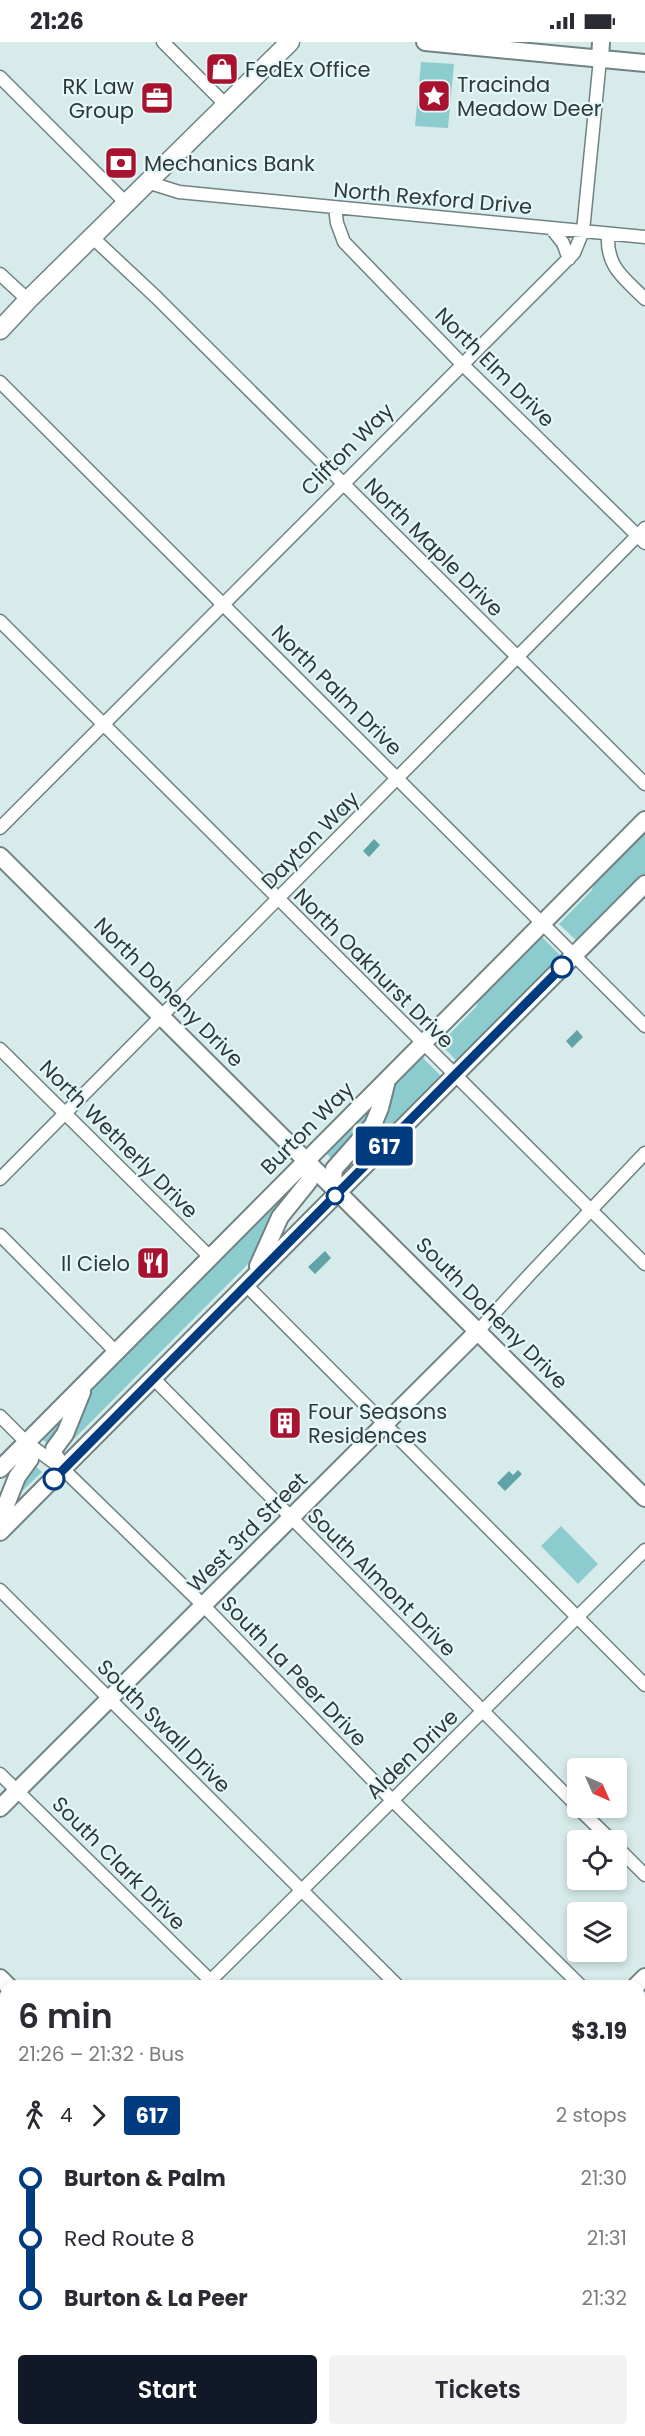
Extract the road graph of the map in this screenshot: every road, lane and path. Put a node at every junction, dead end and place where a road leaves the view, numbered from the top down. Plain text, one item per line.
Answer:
1 (163, 42) edge
2 (290, 42) edge
3 (424, 42) edge
4 (601, 50) edge
5 (645, 63) edge
6 (0, 76) edge
7 (226, 105) junction
8 (147, 182) junction
9 (126, 203) junction
10 (335, 208) junction
11 (552, 229) junction
12 (583, 231) junction
13 (608, 234) junction
14 (92, 237) junction
15 (645, 237) edge
16 (569, 258) junction
17 (0, 274) edge
18 (28, 300) junction
19 (645, 300) edge
20 (0, 330) edge
21 (462, 364) junction
22 (0, 382) edge
23 (344, 484) junction
24 (642, 535) edge
25 (224, 605) junction
26 (0, 621) edge
27 (517, 657) junction
28 (104, 725) junction
29 (398, 779) junction
30 (645, 784) edge
31 (645, 820) edge
32 (0, 828) edge
33 (0, 856) edge
34 (645, 884) edge
35 (278, 899) junction
36 (542, 924) junction
37 (574, 956) junction
38 (161, 1017) junction
39 (645, 1026) edge
40 (423, 1044) junction
41 (0, 1049) edge
42 (454, 1075) junction
43 (387, 1079) junction
44 (66, 1114) junction
45 (645, 1153) edge
46 (307, 1160) junction
47 (0, 1179) edge
48 (339, 1193) junction
49 (591, 1211) junction
50 (0, 1235) edge
51 (210, 1257) junction
52 (645, 1264) edge
53 (249, 1282) junction
54 (478, 1332) junction
55 (116, 1352) junction
56 (153, 1378) junction
57 (88, 1380) junction
58 (0, 1416) edge
59 (386, 1425) junction
60 (26, 1442) junction
61 (0, 1468) edge
62 (64, 1470) junction
63 (645, 1498) edge
64 (292, 1518) junction
65 (0, 1520) edge
66 (0, 1532) edge
67 (645, 1550) edge
68 (0, 1590) edge
69 (204, 1606) junction
70 (577, 1618) junction
71 (645, 1685) edge
72 (110, 1700) junction
73 (483, 1711) junction
74 (0, 1774) edge
75 (17, 1791) junction
76 (567, 1796) edge
77 (392, 1800) junction
78 (0, 1808) edge
79 (589, 1818) edge
80 (601, 1830) edge
81 (627, 1857) edge
82 (645, 1875) edge
83 (300, 1889) junction
84 (206, 1980) edge
85 (214, 1980) edge
86 (392, 1980) edge
87 (575, 1980) edge

1 - 7 street
2 - 7 main road
3 - 4 main road
4 - 5 main road
4 - 12 street, Clifton Way
6 - 9 street
7 - 8 main road
8 - 9 main road
8 - 10 street, North Rexford Drive
9 - 14 main road
10 - 11 street, North Rexford Drive
10 - 21 street, North Elm Drive
11 - 12 street, North Rexford Drive
11 - 16 street
12 - 13 street, North Rexford Drive
12 - 16 street, Clifton Way
13 - 15 street, North Rexford Drive
13 - 19 street
14 - 18 main road
14 - 23 street, North Maple Drive
16 - 21 street, Clifton Way
17 - 18 street
18 - 20 main road
21 - 23 street, Clifton Way
21 - 24 street, North Elm Drive
22 - 25 street, North Palm Drive
23 - 25 street, Clifton Way
23 - 27 street, North Maple Drive
24 - 27 street, Dayton Way
25 - 28 street, Clifton Way
25 - 29 street, North Palm Drive
26 - 28 street, North Oakhurst Drive
27 - 29 street, Dayton Way
27 - 30 street, North Maple Drive
28 - 32 street, Clifton Way
28 - 35 street, North Oakhurst Drive
29 - 35 street, Dayton Way
29 - 36 street, North Palm Drive
31 - 36 main road, Burton Way
33 - 38 main road, North Doheny Drive
34 - 37 main road
35 - 38 street, Dayton Way
35 - 40 street, North Oakhurst Drive
36 - 37 street, North Palm Drive
36 - 40 main road, Burton Way
37 - 39 street, North Palm Drive
37 - 42 main road
38 - 44 street, Dayton Way
38 - 46 main road, North Doheny Drive
40 - 42 street, North Oakhurst Drive
40 - 43 main road, Burton Way
41 - 44 street, North Wetherly Drive
42 - 48 main road
42 - 49 street, North Oakhurst Drive
43 - 46 main road, Burton Way
43 - 48 main road
44 - 47 street, Dayton Way
44 - 51 street, North Wetherly Drive
45 - 49 street, West 3rd Street
46 - 48 main road, South Doheny Drive
46 - 51 main road, Burton Way
46 - 53 main road
48 - 53 main road
48 - 54 main road, South Doheny Drive
49 - 52 street, North Oakhurst Drive
49 - 54 street, West 3rd Street
50 - 55 street
51 - 55 main road, Burton Way
53 - 56 main road
53 - 59 street
54 - 59 main road, West 3rd Street
54 - 63 main road, South Doheny Drive
55 - 57 main road, Burton Way
56 - 62 main road
56 - 64 street, South Almont Drive
57 - 60 main road, Burton Way
57 - 62 main road
58 - 60 street, South La Peer Drive
59 - 64 main road, West 3rd Street
59 - 70 street
60 - 61 main road, Burton Way
60 - 62 street, South La Peer Drive
60 - 65 main road
62 - 66 main road
62 - 69 street, South La Peer Drive
64 - 69 main road, West 3rd Street
64 - 73 street, South Almont Drive
67 - 70 street, Alden Drive
68 - 72 street, South Swall Drive
69 - 72 main road, West 3rd Street
69 - 77 street, South La Peer Drive
70 - 71 street
70 - 73 street, Alden Drive
72 - 75 main road, West 3rd Street
72 - 83 street, South Swall Drive
73 - 76 street, South Almont Drive
73 - 77 street, Alden Drive
74 - 75 street, South Clark Drive
75 - 78 main road, West 3rd Street
75 - 84 street, South Clark Drive
77 - 83 street, Alden Drive
77 - 87 street, South La Peer Drive
79 - 80 street, South Almont Drive
81 - 82 street
83 - 85 street, Alden Drive
83 - 86 street, South Swall Drive

